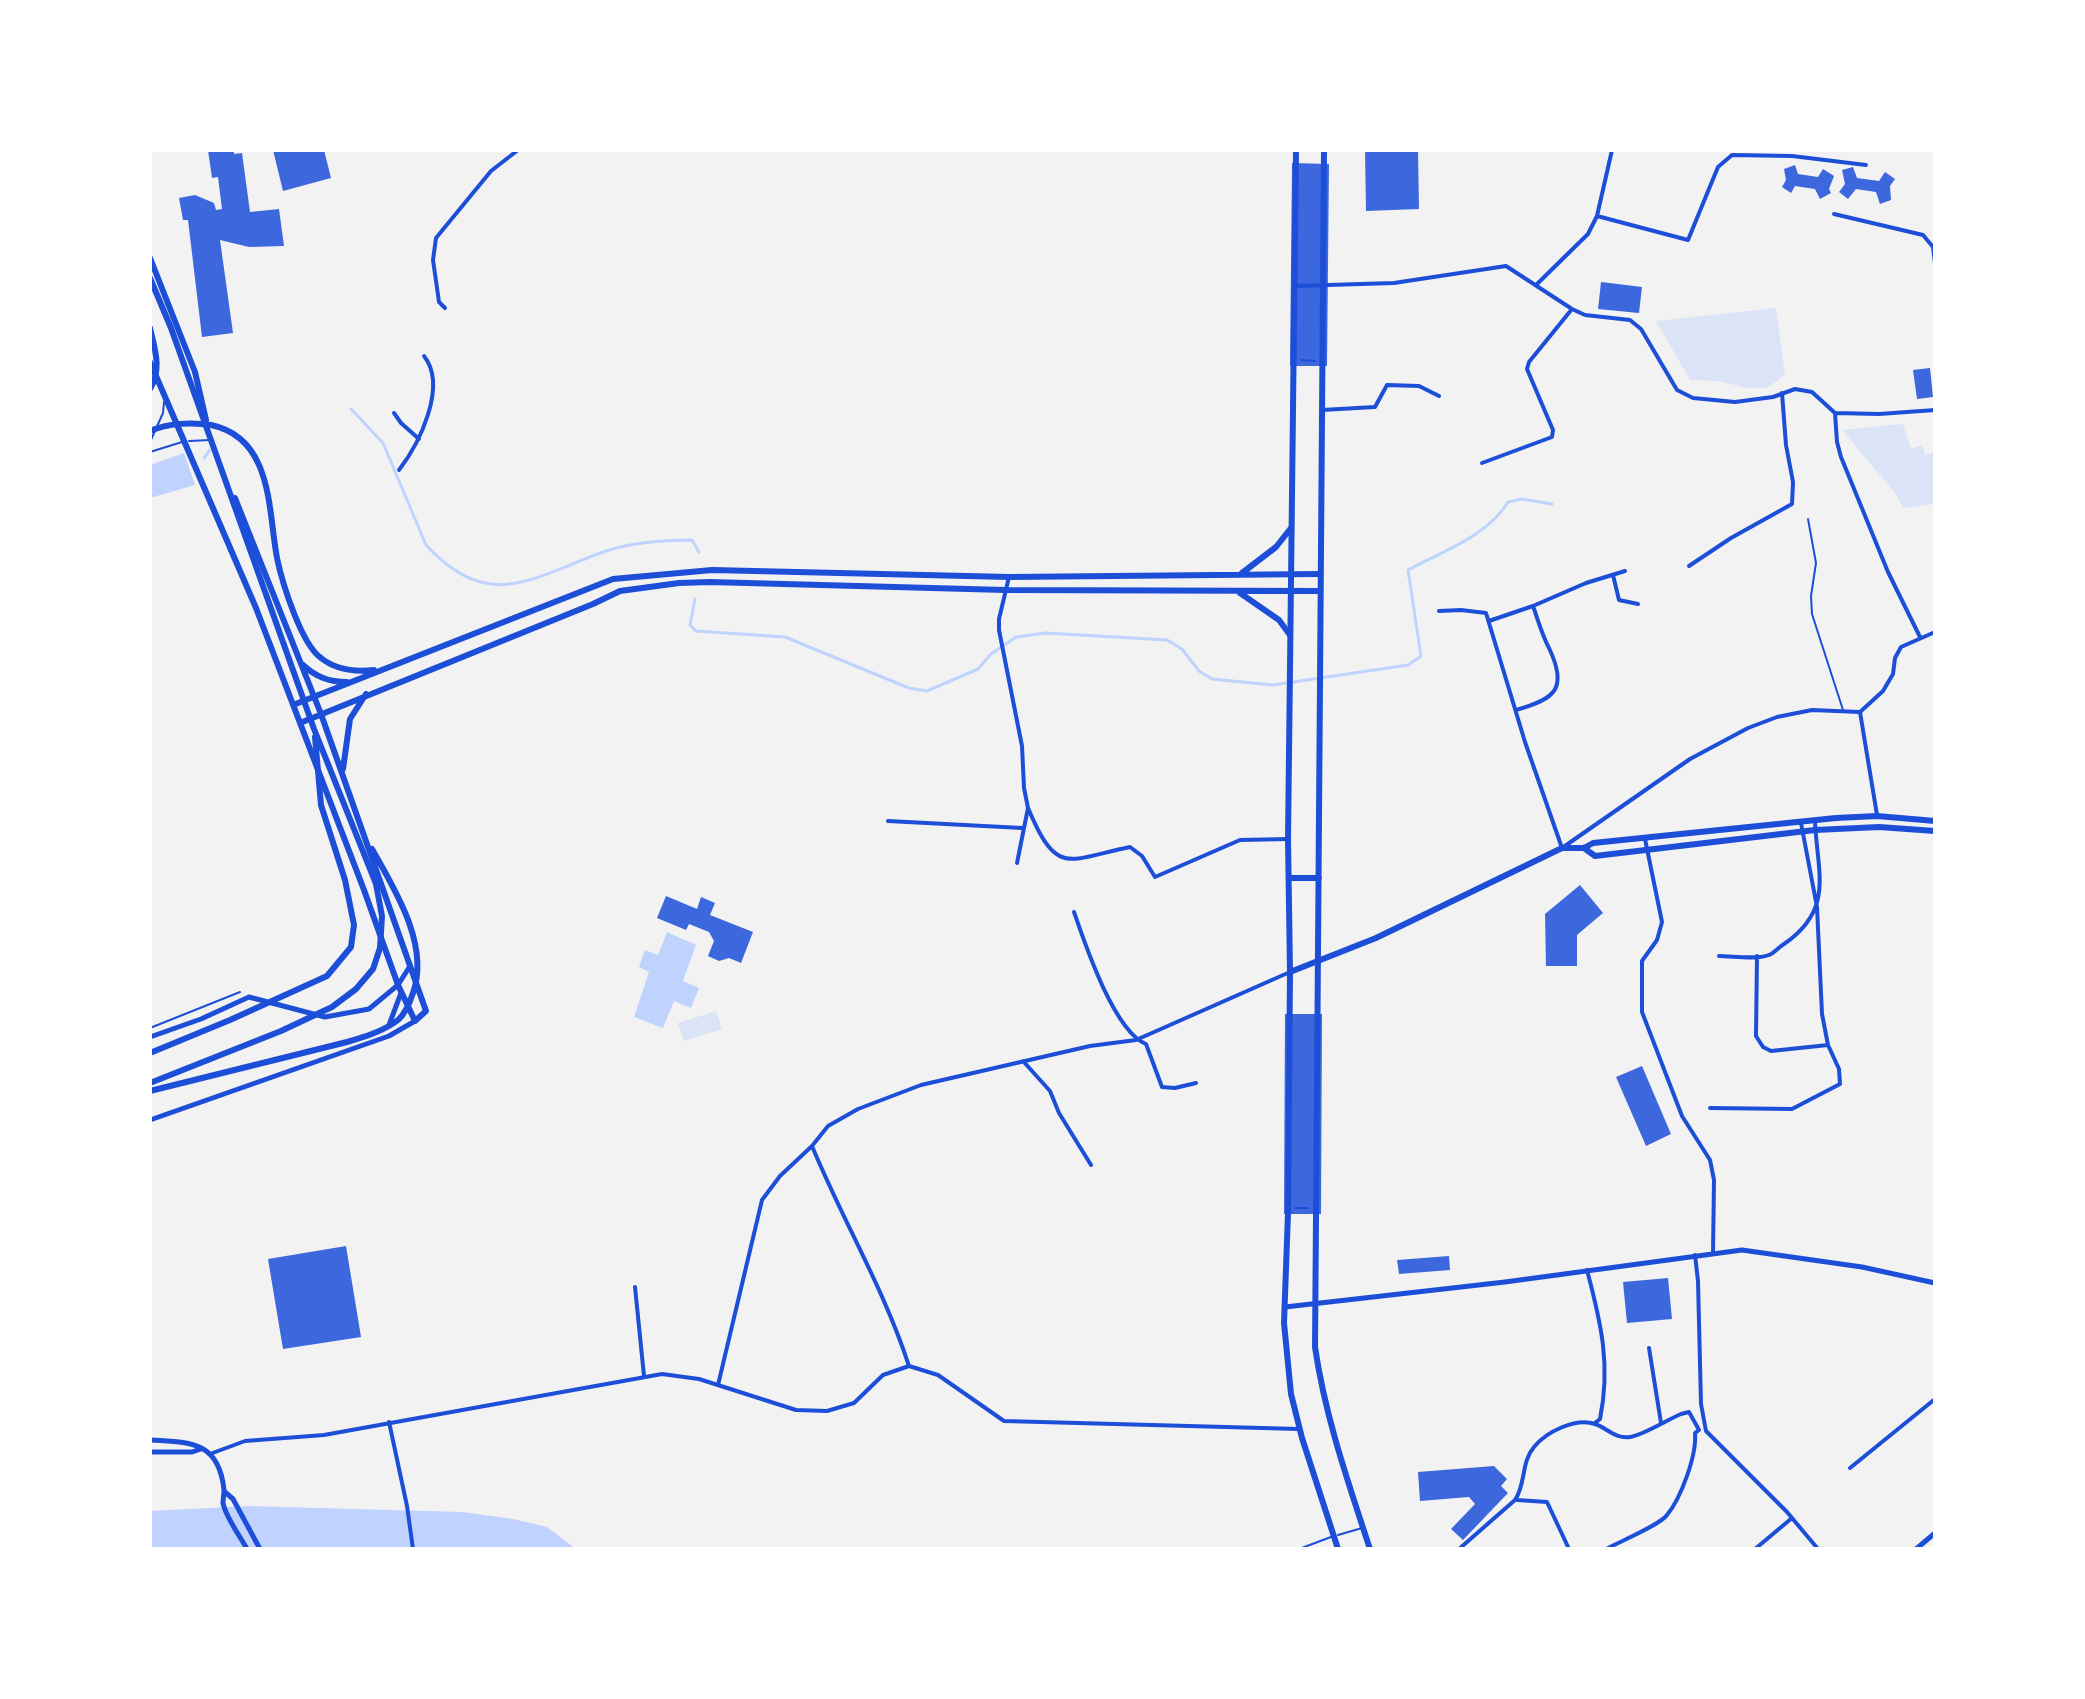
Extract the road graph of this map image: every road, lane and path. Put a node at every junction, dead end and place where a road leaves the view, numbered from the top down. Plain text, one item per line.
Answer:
1 (518, 150) edge
2 (1296, 150) edge
3 (1324, 150) edge
4 (1612, 150) edge
5 (1866, 165) dead end
6 (1834, 214) dead end
7 (1597, 216) junction
8 (150, 258) edge
9 (1935, 263) edge
10 (150, 278) edge
11 (1536, 285) junction
12 (1295, 286) junction
13 (1322, 286) junction
14 (445, 308) dead end
15 (1572, 309) junction
16 (150, 328) edge
17 (424, 356) dead end
18 (1290, 360) dead end
19 (1324, 361) dead end
20 (150, 362) edge
21 (150, 389) edge
22 (1782, 393) junction
23 (164, 396) junction
24 (1439, 396) dead end
25 (1320, 410) junction
26 (1935, 410) edge
27 (394, 413) dead end
28 (1835, 413) junction
29 (150, 431) edge
30 (419, 439) junction
31 (184, 441) junction
32 (212, 441) junction
33 (150, 442) edge
34 (150, 452) edge
35 (1482, 463) dead end
36 (399, 470) dead end
37 (1808, 519) dead end
38 (1291, 528) junction
39 (1689, 566) dead end
40 (1625, 571) dead end
41 (1291, 573) junction
42 (1239, 574) junction
43 (1319, 574) junction
44 (1613, 575) junction
45 (1009, 577) junction
46 (1005, 590) junction
47 (1237, 591) junction
48 (1319, 591) junction
49 (1291, 592) junction
50 (1638, 604) dead end
51 (1533, 606) junction
52 (1439, 611) dead end
53 (1489, 621) junction
54 (1935, 632) edge
55 (1290, 635) junction
56 (1920, 637) junction
57 (300, 662) junction
58 (385, 668) junction
59 (350, 682) junction
60 (366, 694) junction
61 (314, 697) junction
62 (293, 705) junction
63 (1516, 710) junction
64 (1843, 710) junction
65 (1860, 712) junction
66 (321, 714) junction
67 (300, 723) junction
68 (314, 729) junction
69 (342, 774) junction
70 (1028, 808) junction
71 (1877, 816) junction
72 (888, 821) dead end
73 (1815, 821) junction
74 (1935, 821) edge
75 (1801, 822) junction
76 (1022, 828) junction
77 (1815, 830) junction
78 (1935, 831) edge
79 (1802, 832) junction
80 (365, 837) junction
81 (1288, 839) junction
82 (1645, 839) junction
83 (1562, 848) junction
84 (1584, 848) junction
85 (1647, 850) junction
86 (1017, 863) dead end
87 (1289, 878) junction
88 (1319, 878) junction
89 (1817, 907) junction
90 (1074, 912) dead end
91 (1719, 956) dead end
92 (1757, 956) junction
93 (1317, 959) junction
94 (410, 966) junction
95 (1290, 972) junction
96 (400, 989) junction
97 (240, 992) dead end
98 (415, 1021) junction
99 (150, 1028) edge
100 (150, 1037) edge
101 (384, 1037) junction
102 (1136, 1040) junction
103 (1828, 1045) junction
104 (150, 1053) edge
105 (1023, 1061) junction
106 (150, 1083) edge
107 (1196, 1083) dead end
108 (150, 1091) edge
109 (1710, 1108) dead end
110 (150, 1120) edge
111 (812, 1146) junction
112 (1091, 1165) dead end
113 (1309, 1208) dead end
114 (1284, 1209) dead end
115 (1713, 1253) junction
116 (1695, 1255) junction
117 (1587, 1270) junction
118 (1935, 1283) edge
119 (635, 1287) dead end
120 (1316, 1304) junction
121 (1285, 1307) junction
122 (1649, 1348) dead end
123 (909, 1366) junction
124 (644, 1376) junction
125 (718, 1385) junction
126 (1935, 1399) edge
127 (389, 1422) junction
128 (1595, 1423) junction
129 (1661, 1423) junction
130 (1299, 1429) junction
131 (150, 1440) edge
132 (202, 1448) junction
133 (150, 1452) edge
134 (210, 1454) junction
135 (1850, 1468) dead end
136 (224, 1492) junction
137 (1515, 1500) junction
138 (1792, 1518) junction
139 (1363, 1528) junction
140 (1935, 1533) edge
141 (1334, 1536) junction
142 (247, 1549) edge
143 (260, 1549) edge
144 (413, 1549) edge
145 (1299, 1549) edge
146 (1338, 1549) edge
147 (1370, 1549) edge
148 (1459, 1549) edge
149 (1569, 1549) edge
150 (1606, 1549) edge
151 (1755, 1549) edge
152 (1818, 1549) edge
153 (1916, 1549) edge

1 - 14 street
2 - 12 main road
3 - 13 main road
4 - 7 street
5 - 7 street
6 - 9 street
7 - 11 street
8 - 32 main road
10 - 68 main road
11 - 13 street
11 - 15 street
12 - 13 street
12 - 38 main road
13 - 25 main road
15 - 22 street
15 - 35 street
16 - 21 main road
17 - 30 street
18 - 19 path
20 - 23 main road
22 - 28 street
22 - 39 street
23 - 31 main road
23 - 33 lane
24 - 25 street
25 - 43 main road
26 - 28 street
27 - 30 street
28 - 56 street
29 - 58 main road
30 - 36 street
31 - 32 lane
31 - 34 lane
31 - 62 main road
32 - 57 main road
37 - 64 lane
38 - 41 main road
38 - 42 main road
40 - 44 street
41 - 42 main road
41 - 43 main road
41 - 49 main road
42 - 45 main road
43 - 48 main road
44 - 50 street
44 - 51 street
45 - 46 street
45 - 58 main road
46 - 47 main road
46 - 60 main road
46 - 70 street
47 - 49 main road
47 - 55 main road
48 - 49 main road
48 - 88 main road
49 - 55 main road
51 - 53 street
51 - 63 street
52 - 53 street
53 - 63 street
54 - 56 street
55 - 81 main road
56 - 65 street
57 - 59 main road
57 - 61 main road
58 - 59 main road
59 - 61 main road
60 - 66 main road
60 - 69 main road
61 - 62 main road
61 - 66 main road
62 - 67 main road
63 - 83 street
64 - 65 street
64 - 83 street
65 - 71 street
66 - 67 main road
66 - 69 main road
67 - 96 main road
68 - 104 main road
68 - 106 main road
69 - 80 main road
70 - 76 street
70 - 81 street
71 - 73 main road
71 - 74 main road
72 - 76 street
73 - 75 main road
73 - 77 street
75 - 79 street
75 - 82 main road
76 - 86 street
77 - 78 main road
77 - 79 main road
77 - 89 street
79 - 85 main road
79 - 89 street
80 - 94 main road
80 - 108 main road
81 - 87 main road
82 - 84 main road
82 - 85 street
83 - 84 main road
83 - 93 main road
84 - 85 main road
85 - 115 street
87 - 88 main road
87 - 95 main road
88 - 93 main road
89 - 92 street
89 - 103 street
90 - 102 street
91 - 92 street
92 - 103 street
93 - 95 main road
93 - 120 main road
94 - 96 street
94 - 98 main road
95 - 102 street
95 - 121 main road
96 - 98 main road
96 - 100 street
96 - 101 street
97 - 99 lane
98 - 101 street
101 - 110 street
102 - 105 street
102 - 107 street
103 - 109 street
105 - 111 street
105 - 112 street
111 - 123 street
111 - 125 street
113 - 114 path
115 - 116 street
115 - 118 street
116 - 117 street
116 - 138 street
117 - 120 street
117 - 128 street
119 - 124 street
120 - 121 street
120 - 139 main road
121 - 130 main road
122 - 129 street
123 - 125 street
123 - 130 street
124 - 125 street
124 - 127 street
126 - 135 street
127 - 134 street
127 - 144 street
128 - 129 street
128 - 137 street
129 - 150 street
130 - 141 main road
131 - 132 street
132 - 133 street
132 - 134 street
134 - 136 street
136 - 142 street
136 - 143 street
137 - 148 street
137 - 149 street
138 - 151 street
138 - 152 street
139 - 141 lane
139 - 147 main road
140 - 153 street
141 - 145 lane
141 - 146 main road

